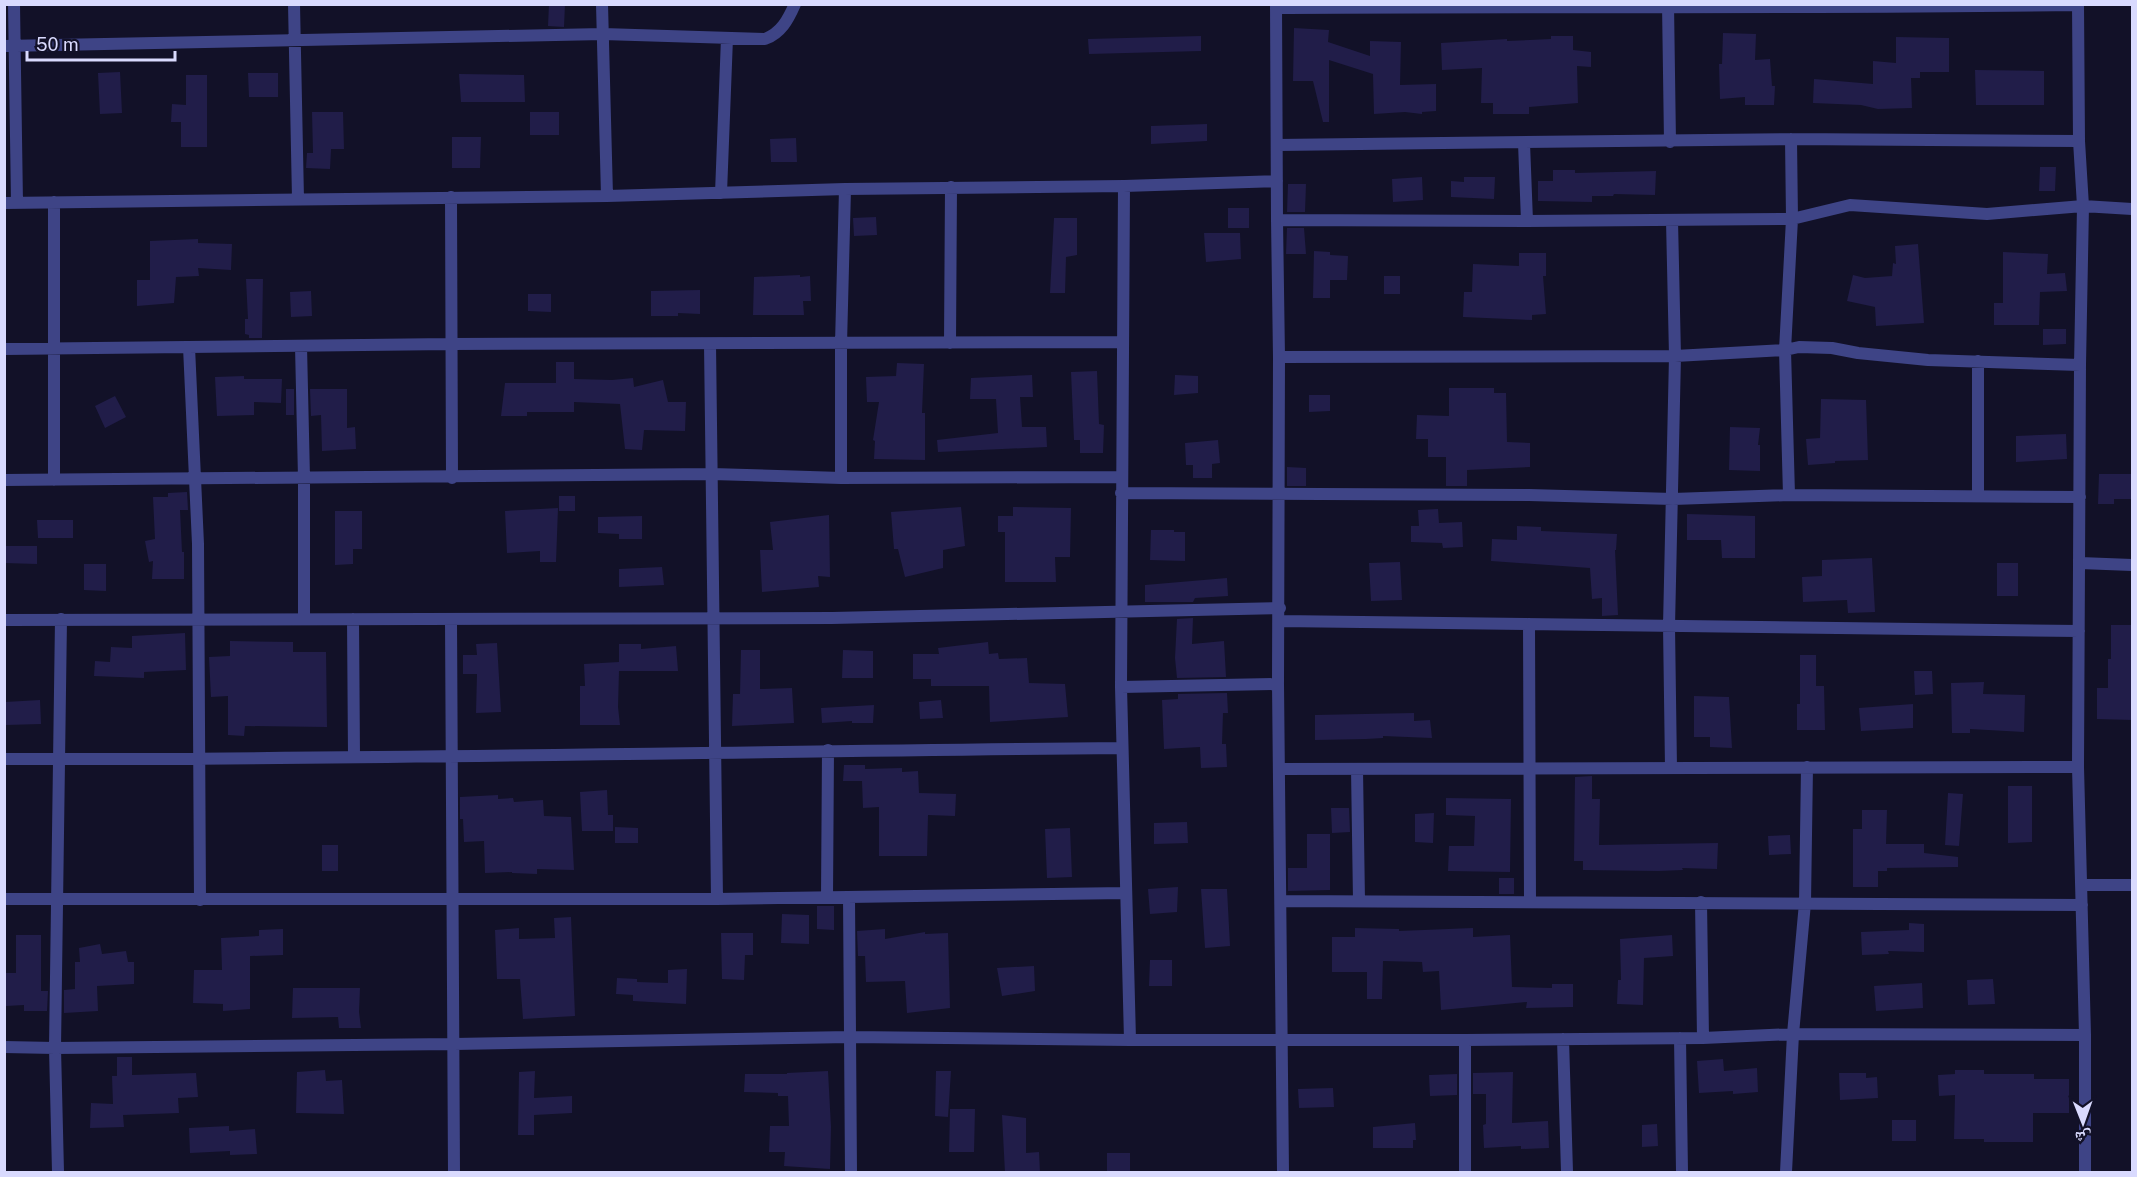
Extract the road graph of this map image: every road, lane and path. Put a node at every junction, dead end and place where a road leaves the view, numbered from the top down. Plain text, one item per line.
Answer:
1 (14, 4) edge
2 (294, 4) edge
3 (602, 4) edge
4 (795, 4) edge
5 (1528, 5) edge
6 (1668, 5) edge
7 (2078, 5) edge
8 (1276, 6) edge
9 (1870, 6) edge
10 (603, 34) junction
11 (727, 38) junction
12 (296, 40) junction
13 (10, 46) edge
14 (1791, 139) junction
15 (2079, 141) junction
16 (1670, 142) junction
17 (1524, 143) junction
18 (1277, 145) junction
19 (1277, 181) junction
20 (1124, 186) junction
21 (951, 187) junction
22 (845, 189) junction
23 (721, 193) junction
24 (607, 196) junction
25 (451, 197) junction
26 (298, 199) junction
27 (54, 202) junction
28 (10, 203) edge
29 (2083, 206) junction
30 (2133, 209) edge
31 (1792, 219) junction
32 (1277, 220) junction
33 (1672, 220) junction
34 (1527, 222) junction
35 (1122, 342) junction
36 (950, 343) junction
37 (450, 344) junction
38 (710, 344) junction
39 (841, 344) junction
40 (301, 346) junction
41 (189, 347) junction
42 (54, 348) junction
43 (4, 349) edge
44 (1785, 350) junction
45 (1279, 357) junction
46 (1675, 357) junction
47 (1978, 361) junction
48 (2080, 364) junction
49 (712, 474) junction
50 (1121, 477) junction
51 (304, 478) junction
52 (452, 478) junction
53 (841, 478) junction
54 (195, 479) junction
55 (4, 480) edge
56 (54, 480) junction
57 (1121, 493) junction
58 (1280, 494) junction
59 (1789, 495) junction
60 (1978, 496) junction
61 (2080, 497) junction
62 (1673, 499) junction
63 (2080, 563) junction
64 (2133, 565) edge
65 (1280, 608) junction
66 (1121, 612) junction
67 (713, 617) junction
68 (61, 619) junction
69 (199, 619) junction
70 (353, 619) junction
71 (4, 620) edge
72 (304, 620) junction
73 (451, 620) junction
74 (1280, 621) junction
75 (1529, 624) junction
76 (1669, 627) junction
77 (2079, 631) junction
78 (1278, 684) junction
79 (1120, 687) junction
80 (1122, 748) junction
81 (828, 750) junction
82 (714, 753) junction
83 (354, 757) junction
84 (451, 757) junction
85 (4, 759) edge
86 (60, 759) junction
87 (200, 759) junction
88 (1807, 767) junction
89 (2078, 767) junction
90 (1357, 768) junction
91 (1530, 768) junction
92 (1671, 768) junction
93 (1280, 769) junction
94 (2082, 885) junction
95 (2133, 885) edge
96 (1126, 893) junction
97 (827, 897) junction
98 (849, 897) junction
99 (4, 899) edge
100 (452, 899) junction
101 (717, 899) junction
102 (57, 900) junction
103 (200, 900) junction
104 (1281, 901) junction
105 (1359, 902) junction
106 (1530, 902) junction
107 (1701, 902) junction
108 (1805, 903) junction
109 (2082, 905) junction
110 (1793, 1034) junction
111 (2085, 1035) junction
112 (850, 1037) junction
113 (1680, 1038) junction
114 (1703, 1038) junction
115 (1281, 1039) junction
116 (1563, 1039) junction
117 (1130, 1040) junction
118 (1465, 1040) junction
119 (454, 1044) junction
120 (4, 1047) edge
121 (56, 1048) junction
122 (58, 1173) edge
123 (454, 1173) edge
124 (852, 1173) edge
125 (1283, 1173) edge
126 (1465, 1173) edge
127 (1567, 1173) edge
128 (1682, 1173) edge
129 (1786, 1173) edge
130 (2085, 1173) edge

1 - 13 street
2 - 12 street
3 - 10 street
4 - 11 street
5 - 6 street
5 - 8 street
6 - 9 street
6 - 16 street
7 - 9 street
7 - 15 street
8 - 18 street
10 - 11 street
10 - 12 street
10 - 24 street
11 - 23 street
12 - 13 street
12 - 26 street
13 - 28 street
14 - 15 street
14 - 16 street
14 - 31 street
15 - 29 street
16 - 17 street
17 - 18 street
17 - 34 street
18 - 19 street
19 - 20 street
19 - 32 street
20 - 21 street
20 - 35 street
21 - 22 street
21 - 36 street
22 - 23 street
22 - 39 street
23 - 24 street
24 - 25 street
25 - 26 street
25 - 37 street
26 - 27 street
27 - 28 street
27 - 42 street
29 - 30 street
29 - 31 street
29 - 48 street
31 - 33 street
31 - 44 street
32 - 34 street
32 - 45 street
33 - 34 street
33 - 46 street
35 - 36 street
35 - 50 street
36 - 39 street
37 - 38 street
37 - 40 street
37 - 52 street
38 - 39 street
38 - 49 street
39 - 53 street
40 - 41 street
40 - 51 street
41 - 42 street
41 - 54 street
42 - 43 street
42 - 56 street
44 - 46 street
44 - 47 street
44 - 59 street
45 - 46 street
45 - 58 street
46 - 62 street
47 - 48 street
47 - 60 street
48 - 61 street
49 - 52 street
49 - 53 street
49 - 67 street
50 - 53 street
50 - 57 street
51 - 52 street
51 - 54 street
51 - 72 street
54 - 56 street
54 - 69 street
55 - 56 street
57 - 58 street
57 - 66 street
58 - 62 street
58 - 65 street
59 - 60 street
59 - 62 street
60 - 61 street
61 - 63 street
62 - 76 street
63 - 64 street
63 - 77 street
65 - 66 street
65 - 74 street
66 - 67 street
66 - 79 street
67 - 73 street
67 - 82 street
68 - 69 street
68 - 71 street
68 - 86 street
69 - 72 street
69 - 87 street
70 - 72 street
70 - 73 street
70 - 83 street
73 - 84 street
74 - 75 street
74 - 78 street
75 - 76 street
75 - 91 street
76 - 77 street
76 - 92 street
77 - 89 street
78 - 79 street
78 - 93 street
79 - 80 street
80 - 81 street
80 - 96 street
81 - 82 street
81 - 97 street
82 - 84 street
82 - 101 street
83 - 84 street
83 - 87 street
84 - 100 street
85 - 86 street
86 - 87 street
86 - 102 street
87 - 103 street
88 - 89 street
88 - 92 street
88 - 108 street
89 - 94 street
90 - 91 street
90 - 93 street
90 - 105 street
91 - 92 street
91 - 106 street
93 - 104 street
94 - 95 street
94 - 109 street
96 - 98 street
96 - 117 street
97 - 98 street
97 - 101 street
98 - 112 street
99 - 102 street
100 - 101 street
100 - 103 street
100 - 119 street
102 - 103 street
102 - 121 street
104 - 105 street
104 - 115 street
105 - 106 street
106 - 107 street
107 - 108 street
107 - 114 street
108 - 109 street
108 - 110 street
109 - 111 street
110 - 111 street
110 - 114 street
110 - 129 street
111 - 130 street
112 - 117 street
112 - 119 street
112 - 124 street
113 - 114 street
113 - 116 street
113 - 128 street
115 - 117 street
115 - 118 street
115 - 125 street
116 - 118 street
116 - 127 street
118 - 126 street
119 - 121 street
119 - 123 street
120 - 121 street
121 - 122 street

